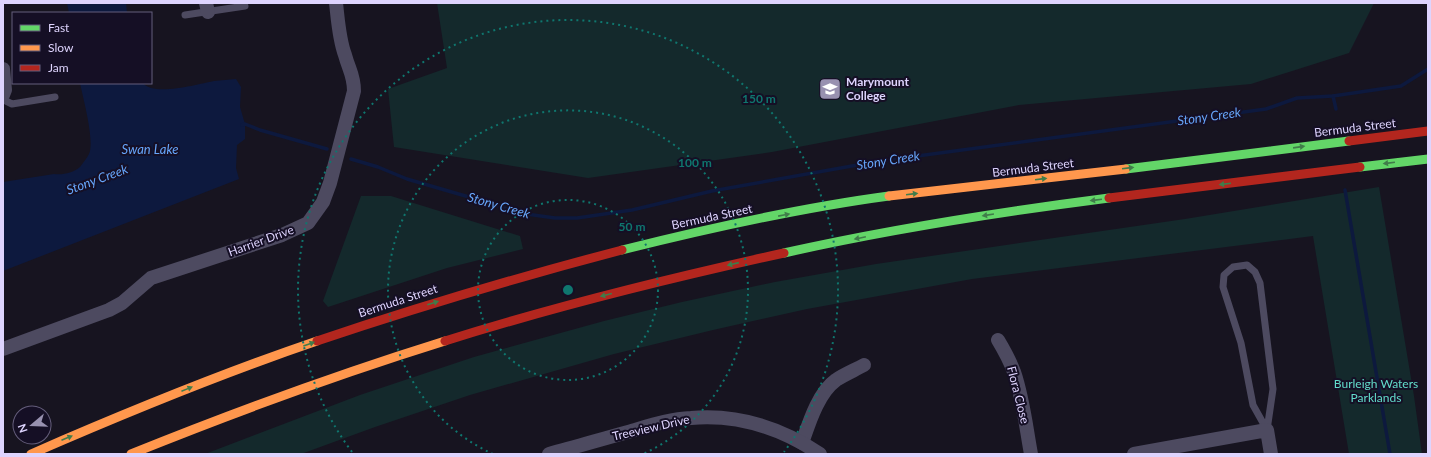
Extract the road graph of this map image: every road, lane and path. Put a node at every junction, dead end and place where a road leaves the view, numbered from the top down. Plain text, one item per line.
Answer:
1 (336, 3) edge
2 (244, 6) dead end
3 (207, 7) edge
4 (185, 15) dead end
5 (3, 69) edge
6 (3, 97) edge
7 (55, 97) dead end
8 (1428, 131) edge
9 (1427, 162) edge
10 (998, 340) dead end
11 (3, 349) edge
12 (864, 365) dead end
13 (1267, 430) junction
14 (802, 443) junction
15 (554, 453) edge
16 (32, 454) edge
17 (131, 454) edge
18 (820, 454) edge
19 (1031, 454) edge
20 (1134, 454) edge
21 (1271, 454) edge

1 - 11 street, Harrier Drive
2 - 3 lane
3 - 4 lane
5 - 6 street
6 - 7 lane
16 -> 8 main road, Bermuda Street
9 -> 17 main road
10 - 19 street, Flora Close
12 - 14 street
13 - 13 lane
13 - 20 street
13 - 21 street
14 - 15 street, Treeview Drive
14 - 18 street, Treeview Drive

